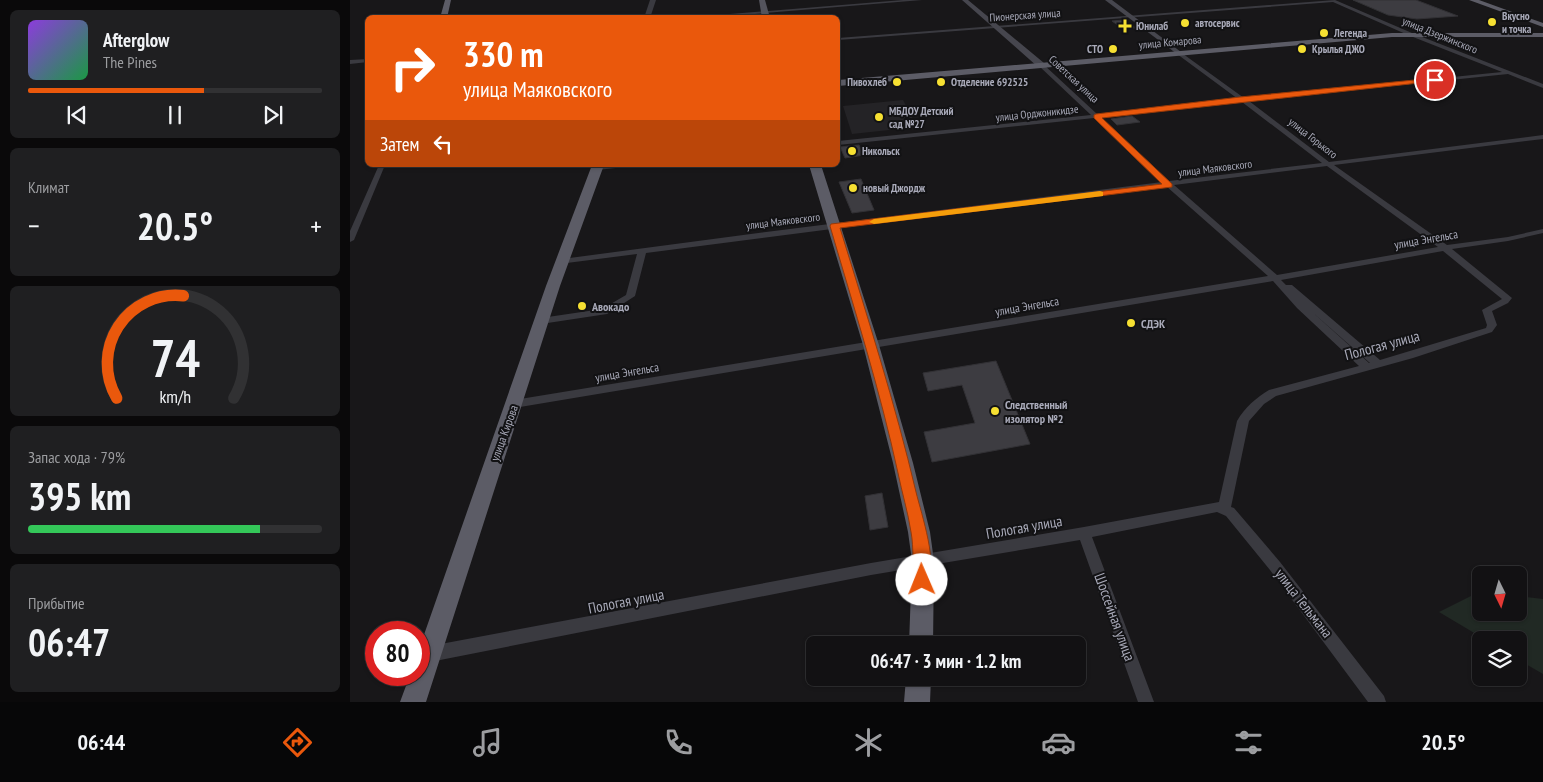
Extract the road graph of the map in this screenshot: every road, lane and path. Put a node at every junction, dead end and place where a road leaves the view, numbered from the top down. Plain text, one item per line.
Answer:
1 (448, 0) edge
2 (653, 0) edge
3 (762, 0) edge
4 (920, 0) edge
5 (965, 0) edge
6 (1108, 0) edge
7 (1332, 0) edge
8 (1472, 0) edge
9 (765, 14) edge
10 (444, 15) edge
11 (648, 15) edge
12 (734, 15) edge
13 (1130, 16) junction
14 (996, 27) junction
15 (1542, 30) edge
16 (1410, 34) junction
17 (840, 39) edge
18 (1179, 53) junction
19 (365, 60) edge
20 (350, 62) edge
21 (1041, 65) junction
22 (1507, 73) junction
23 (840, 84) edge
24 (1543, 86) edge
25 (1240, 99) junction
26 (1096, 116) junction
27 (1543, 137) edge
28 (840, 142) edge
29 (1328, 165) junction
30 (381, 167) edge
31 (597, 167) edge
32 (816, 167) edge
33 (1169, 185) junction
34 (834, 226) junction
35 (1543, 231) edge
36 (350, 240) edge
37 (1444, 248) junction
38 (642, 251) junction
39 (562, 262) junction
40 (1276, 278) junction
41 (1504, 294) joint
42 (542, 320) junction
43 (871, 344) junction
44 (1378, 364) junction
45 (1365, 366) junction
46 (514, 404) junction
47 (1224, 508) junction
48 (1084, 533) junction
49 (922, 560) junction
50 (921, 636) edge
51 (430, 652) edge
52 (430, 655) edge
53 (418, 686) edge
54 (918, 686) edge
55 (413, 702) edge
56 (917, 702) edge
57 (1146, 702) edge
58 (1378, 702) edge

1 - 10 highway
2 - 11 street
3 - 9 main road
4 - 9 street
5 - 14 main road, Советская улица
6 - 13 main road, улица Горького
7 - 13 street, Пионерская улица
7 - 16 street, улица Дзержинского
8 - 15 highway
9 - 12 street
13 - 14 street, Пионерская улица
13 - 18 main road, улица Горького
14 - 17 street, Пионерская улица
14 - 21 main road, Советская улица
15 - 16 highway, улица Комарова
16 - 18 highway, улица Комарова
16 - 22 street, улица Дзержинского
18 - 21 highway, улица Комарова
18 - 25 street, улица Горького
19 - 20 street
21 - 23 highway, улица Комарова
21 - 26 street, Советская улица
22 - 24 street, улица Дзержинского
22 - 25 street, улица Орджоникидзе
25 - 26 street, улица Орджоникидзе
25 - 29 street, улица Горького
26 - 28 street, улица Орджоникидзе
26 - 33 street, Советская улица
27 - 29 street, улица Маяковского
29 - 33 street, улица Маяковского
29 - 37 street, улица Горького
30 - 36 street
31 - 39 highway, улица Кирова
32 - 34 highway
33 - 34 street, улица Маяковского
33 - 40 street, Советская улица
34 - 38 street, улица Маяковского
34 - 43 highway
35 - 37 street, улица Энгельса
37 - 40 street, улица Энгельса
37 - 41 street, улица Горького
38 - 39 street, улица Маяковского
38 - 42 street
39 - 42 highway, улица Кирова
40 - 43 street, улица Энгельса
40 - 44 street, Советская улица
40 - 45 street, Советская улица
41 - 44 street, Пологая улица
42 - 46 highway, улица Кирова
43 - 46 street, улица Энгельса
43 - 49 highway
44 - 45 street, Пологая улица
45 - 47 street, Пологая улица
46 - 51 highway, улица Кирова
47 - 48 street, Пологая улица
47 - 58 street, улица Тельмана
48 - 49 street, Пологая улица
48 - 57 street, Шоссейная улица
49 - 50 highway
49 - 52 street, Пологая улица
53 - 55 highway, улица Кирова
54 - 56 highway

